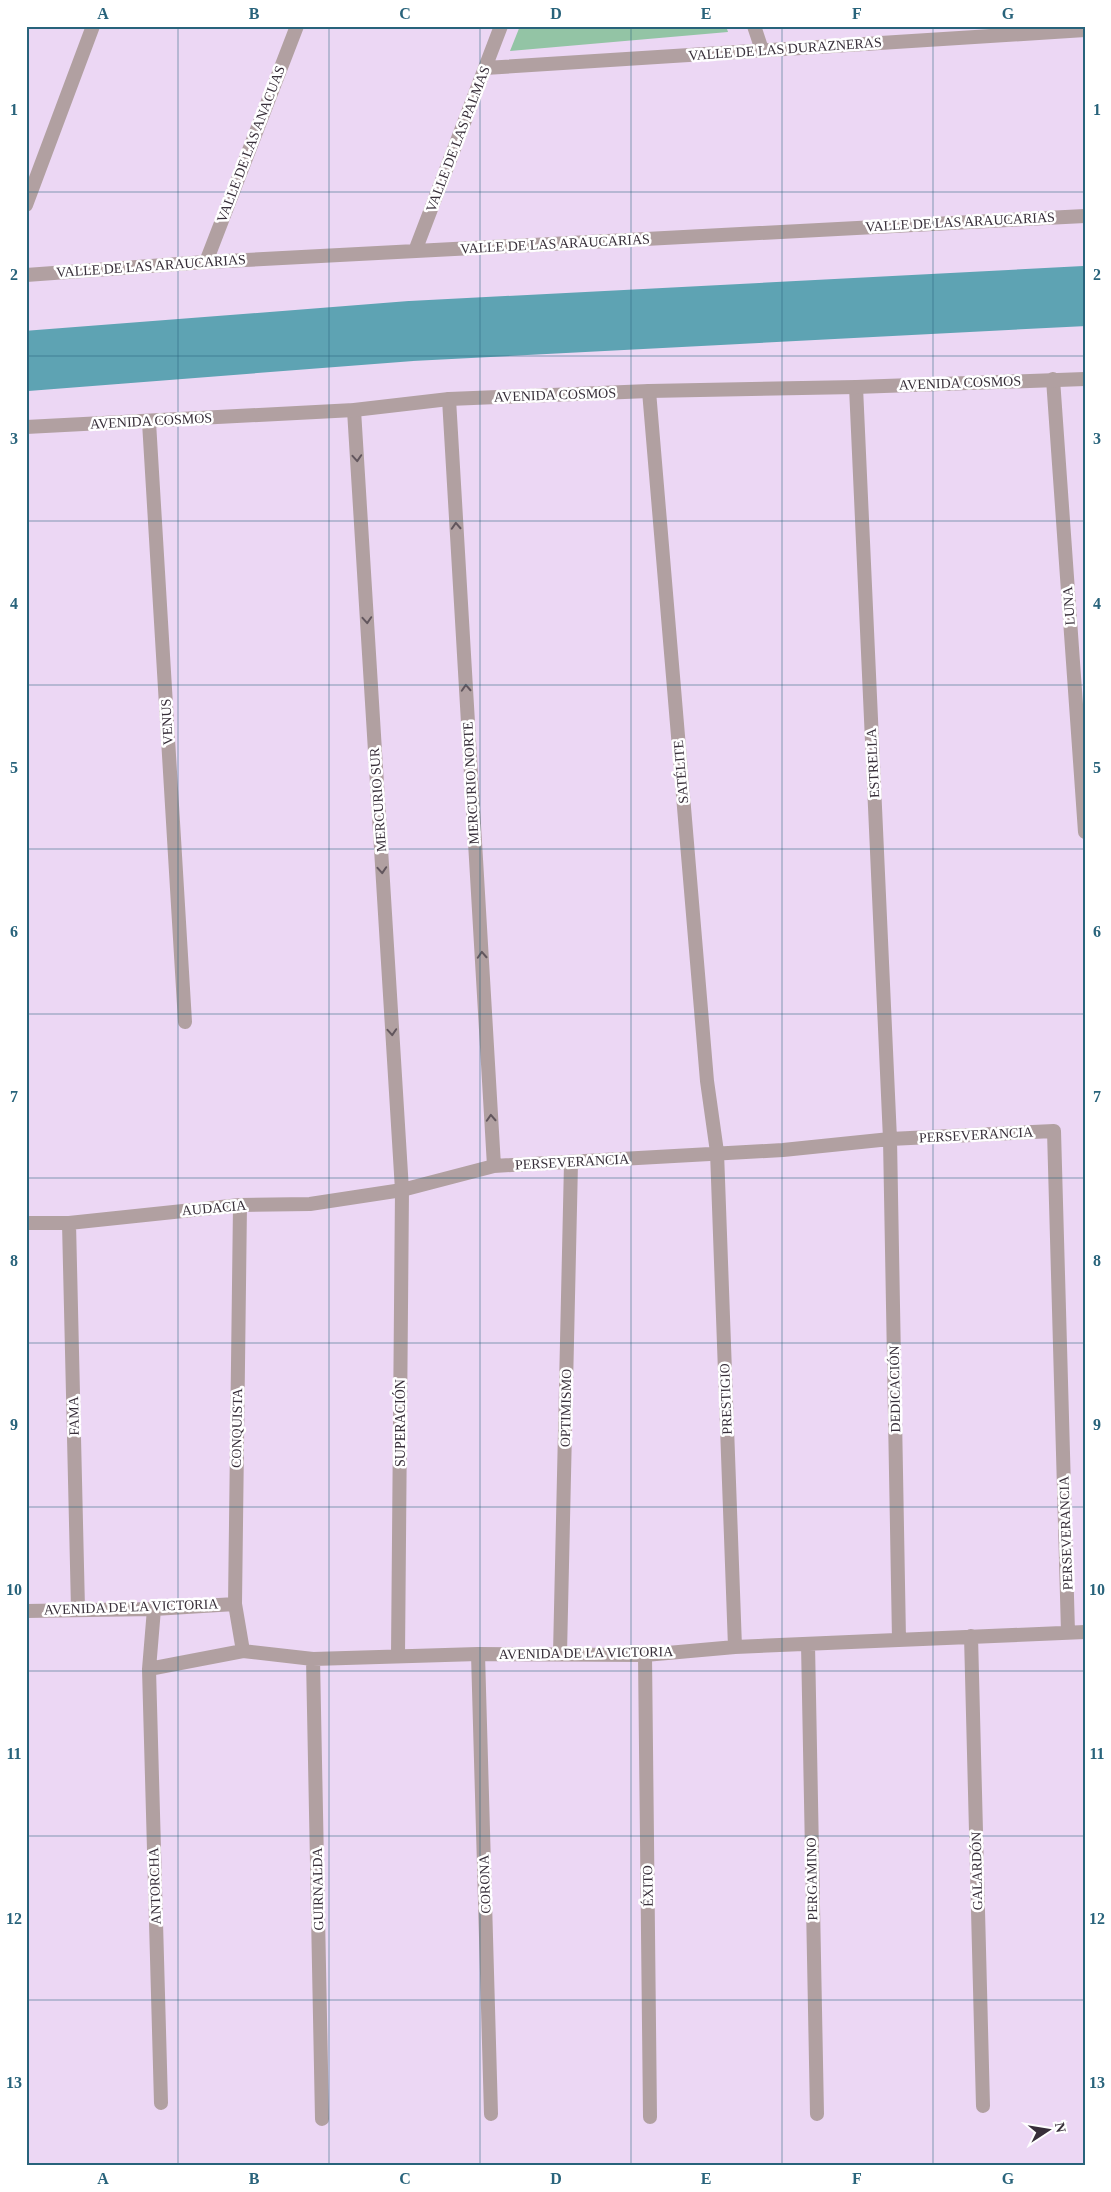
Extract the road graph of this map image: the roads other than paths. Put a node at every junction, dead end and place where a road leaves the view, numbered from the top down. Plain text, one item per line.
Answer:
1 (93, 26) edge
2 (296, 26) edge
3 (501, 26) edge
4 (754, 26) edge
5 (1085, 30) edge
6 (966, 32) edge
7 (762, 50) junction
8 (485, 68) junction
9 (26, 205) edge
10 (1085, 216) edge
11 (416, 251) junction
12 (206, 262) junction
13 (26, 274) edge
14 (1053, 379) junction
15 (1085, 379) edge
16 (856, 387) junction
17 (649, 391) junction
18 (449, 399) junction
19 (354, 410) junction
20 (149, 422) junction
21 (26, 427) edge
22 (1085, 832) edge
23 (185, 1022) dead end
24 (890, 1139) junction
25 (717, 1152) junction
26 (571, 1163) junction
27 (494, 1166) junction
28 (402, 1190) junction
29 (240, 1205) junction
30 (26, 1223) edge
31 (69, 1223) junction
32 (235, 1604) junction
33 (78, 1609) junction
34 (154, 1609) junction
35 (26, 1610) edge
36 (1068, 1632) junction
37 (1085, 1632) edge
38 (971, 1636) junction
39 (899, 1639) junction
40 (808, 1644) junction
41 (736, 1647) junction
42 (243, 1651) junction
43 (478, 1654) junction
44 (560, 1654) junction
45 (645, 1655) junction
46 (398, 1656) junction
47 (313, 1660) junction
48 (149, 1669) junction
49 (162, 2103) dead end
50 (983, 2106) dead end
51 (491, 2114) dead end
52 (817, 2114) dead end
53 (650, 2117) dead end
54 (322, 2119) dead end

1 - 9 street
2 - 12 street, VALLE DE LAS ANACUAS
3 - 8 street, VALLE DE LAS PALMAS
4 - 7 street
5 - 6 street, VALLE DE LAS DURAZNERAS
6 - 7 street, VALLE DE LAS DURAZNERAS
7 - 8 street, VALLE DE LAS DURAZNERAS
8 - 11 street, VALLE DE LAS PALMAS
10 - 11 street, VALLE DE LAS ARAUCARIAS
11 - 12 street, VALLE DE LAS ARAUCARIAS
12 - 13 street, VALLE DE LAS ARAUCARIAS
14 - 15 street, AVENIDA COSMOS
14 - 16 street, AVENIDA COSMOS
14 - 22 street, LUNA
16 - 17 street, AVENIDA COSMOS
16 - 24 street, ESTRELLA
17 - 18 street, AVENIDA COSMOS
17 - 25 street, SATÉLITE
18 - 19 street, AVENIDA COSMOS
27 -> 18 street, MERCURIO NORTE
19 - 20 street, AVENIDA COSMOS
19 -> 28 street, MERCURIO SUR
20 - 21 street, AVENIDA COSMOS
20 - 23 street, VENUS
24 - 25 street, PERSEVERANCIA
24 - 36 street, PERSEVERANCIA
24 - 39 street, DEDICACIÓN
25 - 26 street, PERSEVERANCIA
25 - 41 street, PRESTIGIO
26 - 27 street, PERSEVERANCIA
26 - 44 street, OPTIMISMO
27 - 28 street, PERSEVERANCIA
28 - 29 street, AUDACIA
28 - 46 street, SUPERACIÓN
29 - 31 street, AUDACIA
29 - 32 street, CONQUISTA
30 - 31 street, AUDACIA
31 - 33 street, FAMA
32 - 34 street, AVENIDA DE LA VICTORIA
32 - 42 street, CONQUISTA
33 - 34 street, AVENIDA DE LA VICTORIA
33 - 35 street, AVENIDA DE LA VICTORIA
34 - 48 street, ANTORCHA
36 - 37 street, AVENIDA DE LA VICTORIA
36 - 38 street, AVENIDA DE LA VICTORIA
38 - 39 street, AVENIDA DE LA VICTORIA
38 - 50 street, GALARDÓN
39 - 40 street, AVENIDA DE LA VICTORIA
40 - 41 street, AVENIDA DE LA VICTORIA
40 - 52 street, PERGAMINO
41 - 45 street, AVENIDA DE LA VICTORIA
42 - 47 street, AVENIDA DE LA VICTORIA
42 - 48 street, AVENIDA DE LA VICTORIA
43 - 44 street, AVENIDA DE LA VICTORIA
43 - 46 street, AVENIDA DE LA VICTORIA
43 - 51 street, CORONA
44 - 45 street, AVENIDA DE LA VICTORIA
45 - 53 street, ÉXITO
46 - 47 street, AVENIDA DE LA VICTORIA
47 - 54 street, GUIRNALDA
48 - 49 street, ANTORCHA

